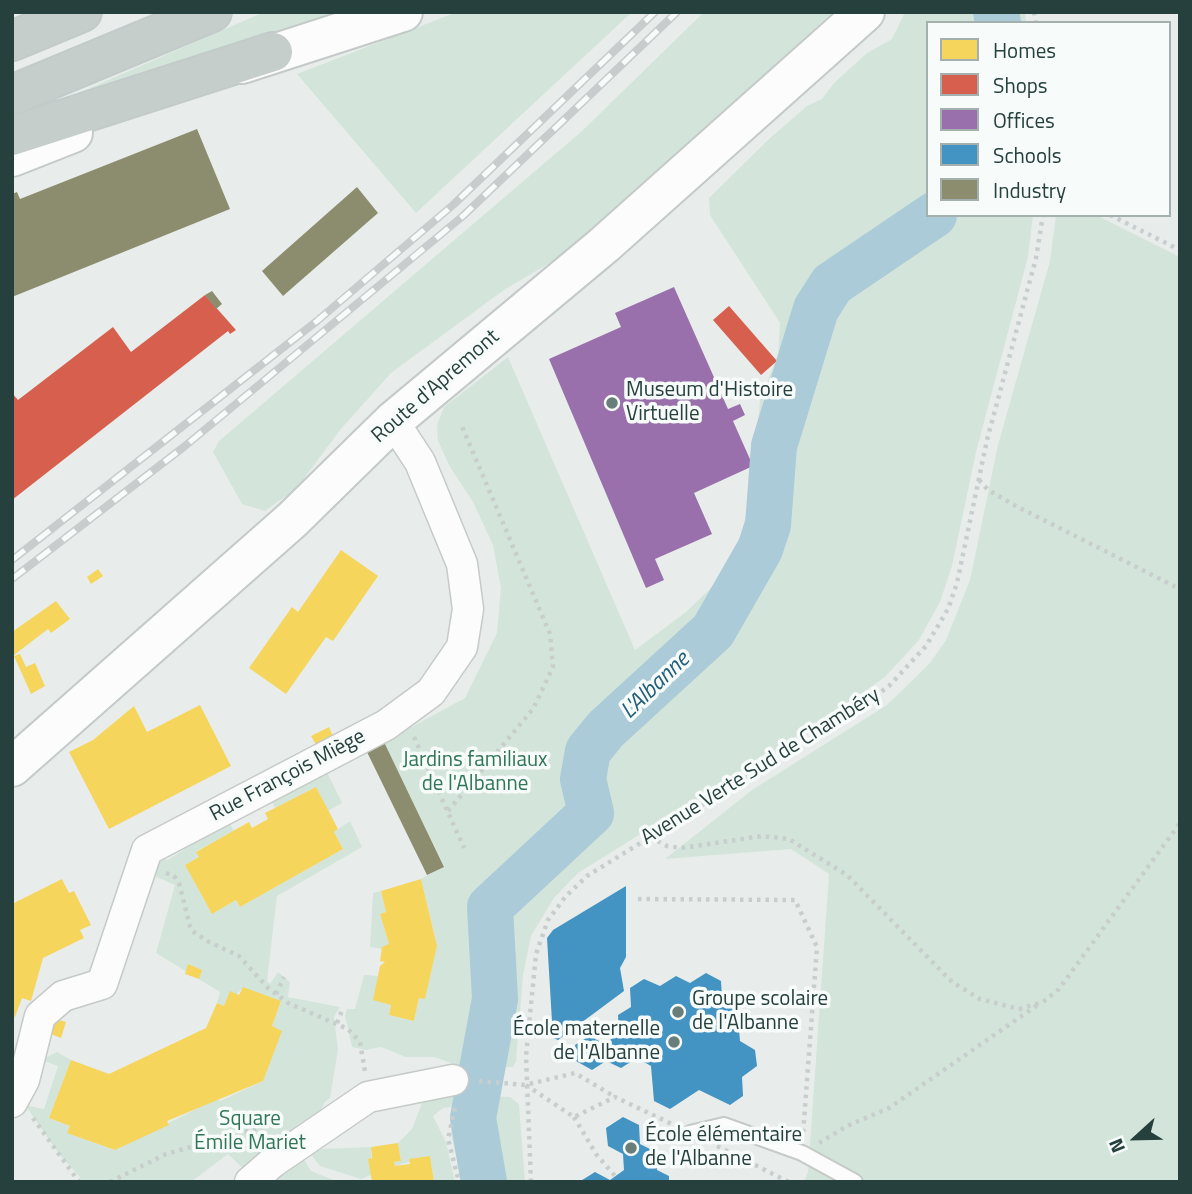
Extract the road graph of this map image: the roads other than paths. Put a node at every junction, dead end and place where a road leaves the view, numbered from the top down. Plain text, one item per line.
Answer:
1 (82, 12) edge
2 (212, 12) edge
3 (403, 12) edge
4 (865, 12) edge
5 (12, 41) edge
6 (273, 52) junction
7 (12, 95) edge
8 (12, 136) edge
9 (12, 157) edge
10 (393, 421) junction
11 (12, 767) edge
12 (453, 1080) road end
13 (15, 1099) edge
14 (690, 1133) road end
15 (250, 1182) edge
16 (855, 1182) edge

1 - 5 highway
2 - 7 highway
3 - 6 main road
4 - 10 main road, Route d'Apremont
6 - 8 highway
6 - 9 main road
10 - 11 main road, Route d'Apremont
10 - 13 street, Rue François Miège
12 - 15 street
14 - 16 lane

